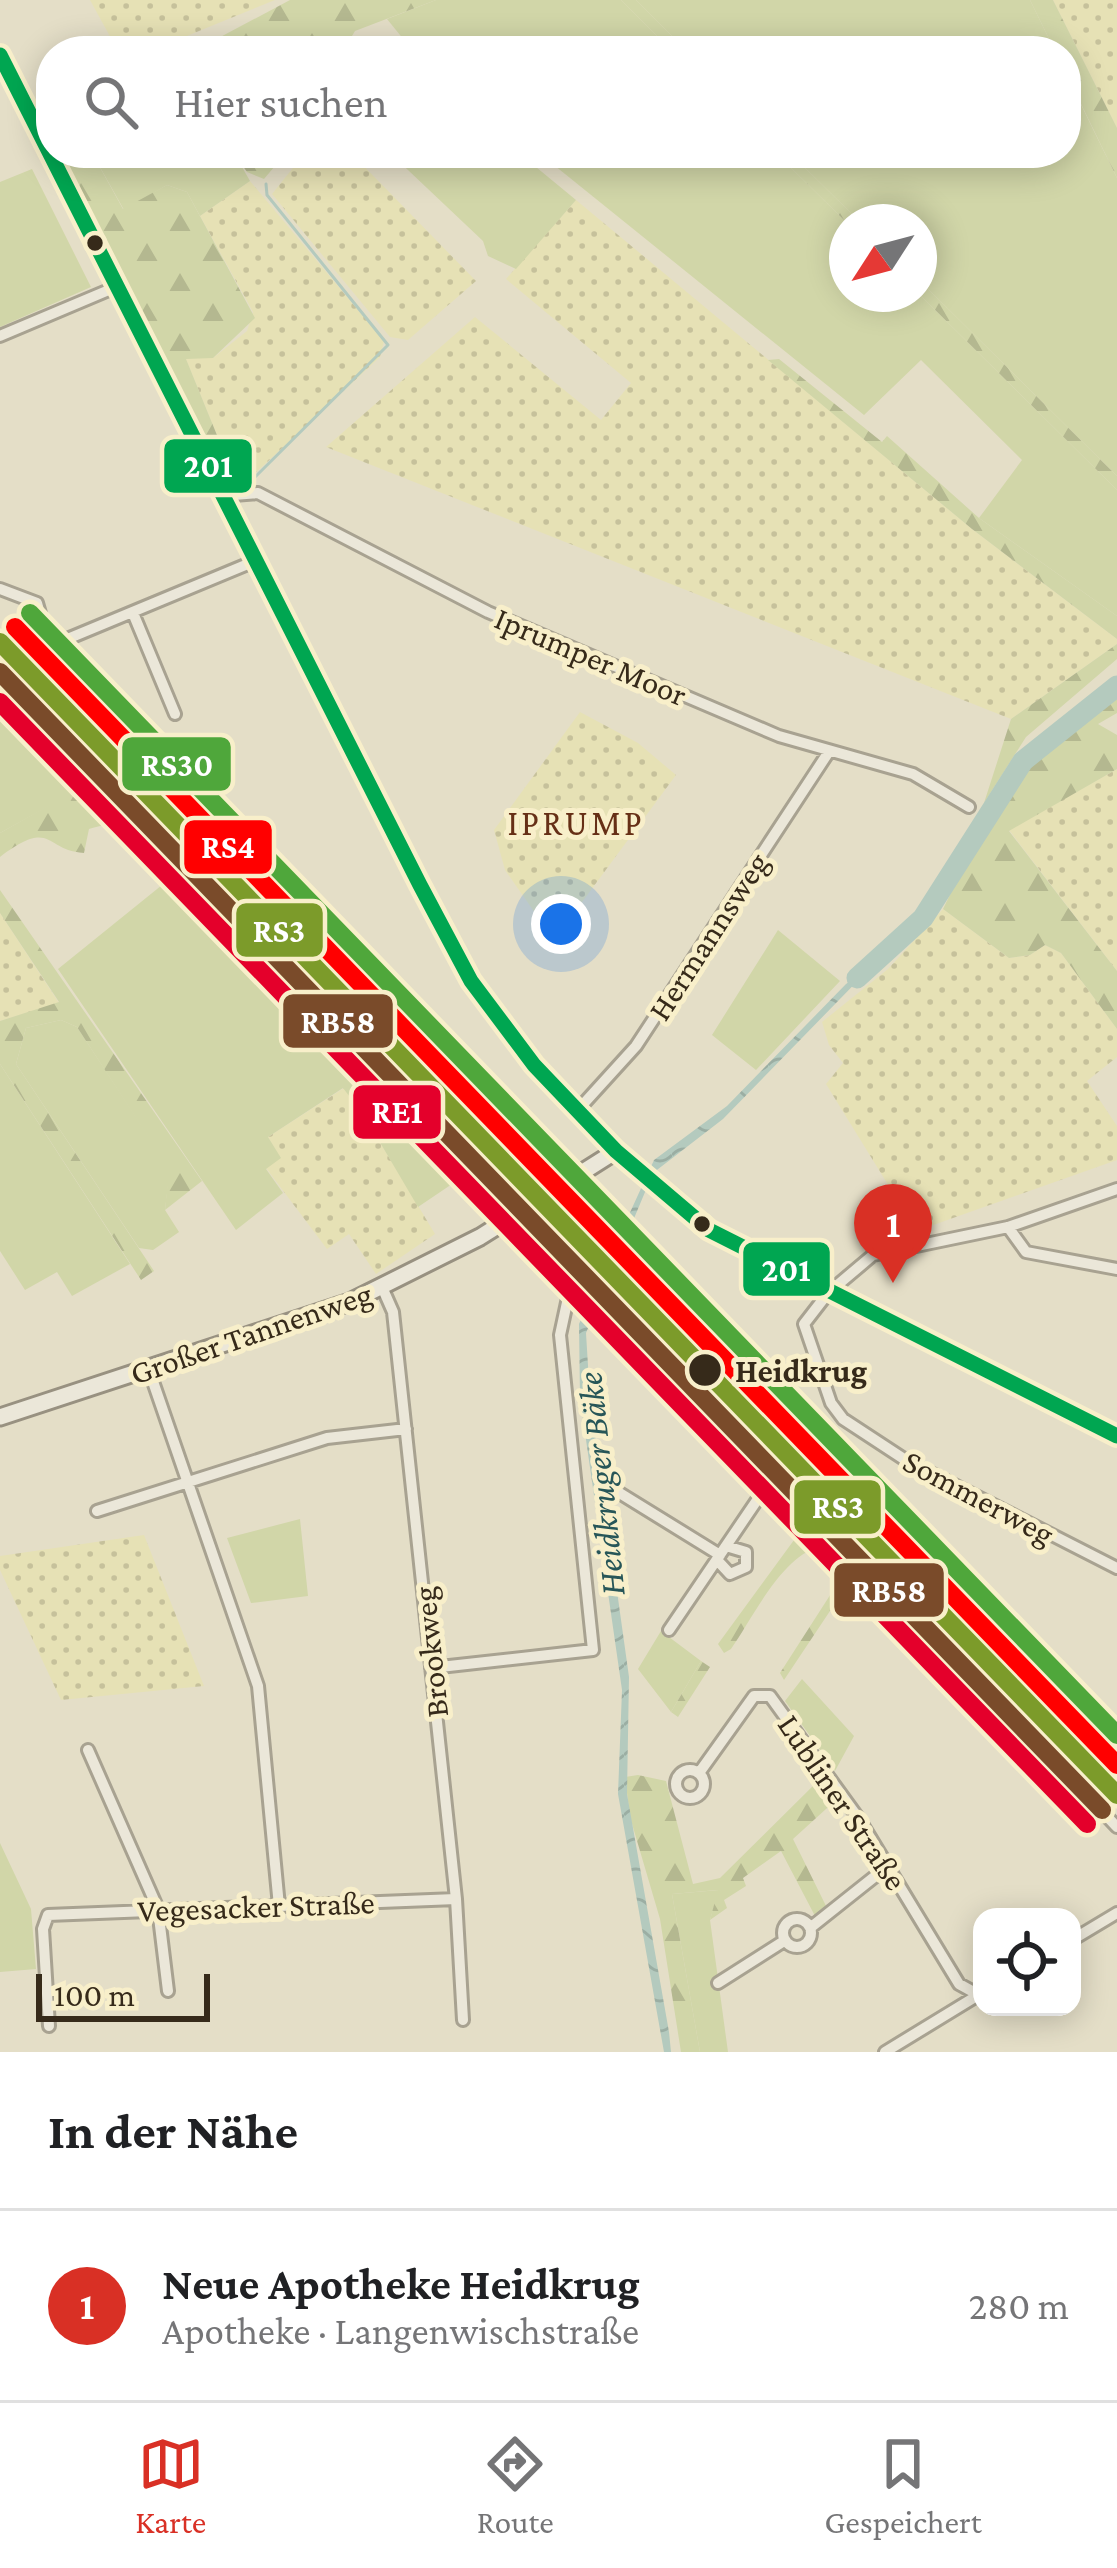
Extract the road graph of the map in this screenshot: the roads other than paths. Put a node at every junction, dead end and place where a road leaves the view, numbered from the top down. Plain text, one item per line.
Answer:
1 (0, 56) edge
2 (36, 128) edge
3 (56, 168) edge
4 (116, 287) junction
5 (0, 336) edge
6 (220, 496) junction
7 (255, 561) junction
8 (0, 589) edge
9 (133, 614) junction
10 (175, 714) dead end
11 (828, 753) junction
12 (969, 807) dead end
13 (577, 1111) junction
14 (616, 1151) junction
15 (1117, 1189) edge
16 (521, 1212) junction
17 (1008, 1227) junction
18 (1117, 1269) edge
19 (579, 1274) junction
20 (382, 1287) junction
21 (829, 1293) junction
22 (149, 1370) junction
23 (0, 1417) edge
24 (406, 1430) junction
25 (1117, 1436) edge
26 (772, 1478) junction
27 (187, 1481) junction
28 (618, 1492) dead end
29 (97, 1511) dead end
30 (721, 1554) junction
31 (1117, 1568) edge
32 (669, 1630) dead end
33 (431, 1668) junction
34 (88, 1750) dead end
35 (699, 1772) dead end
36 (1117, 1827) edge
37 (888, 1866) junction
38 (456, 1899) junction
39 (279, 1906) junction
40 (158, 1909) junction
41 (1117, 1912) edge
42 (810, 1928) junction
43 (1081, 1934) edge
44 (784, 1941) junction
45 (718, 1983) dead end
46 (169, 1991) dead end
47 (973, 1991) edge
48 (973, 1998) edge
49 (463, 2020) dead end
50 (49, 2026) dead end
51 (886, 2052) edge

1 - 2 main road
3 - 4 main road
4 - 5 street
4 - 6 main road
6 - 7 main road
6 - 11 street, Iprumper Moor
7 - 9 street
7 - 13 main road
8 - 9 street
9 - 10 street
11 - 12 street, Iprumper Moor
11 - 13 street, Hermannsweg
13 - 14 main road
14 - 16 main road, Großer Tannenweg
14 - 21 main road
15 - 17 street
16 - 19 street
16 - 20 main road, Großer Tannenweg
17 - 18 street
17 - 21 street
19 - 26 street
19 - 33 street
20 - 22 main road, Großer Tannenweg
20 - 24 street, Brookweg
21 - 25 main road
21 - 31 street, Sommerweg
22 - 23 main road, Großer Tannenweg
22 - 27 street
24 - 27 street
24 - 33 street, Brookweg
26 - 30 street
26 - 36 street
27 - 29 street
27 - 39 street
28 - 30 street
30 - 32 street
33 - 38 street, Brookweg
34 - 40 street
35 - 37 street, Lubliner Straße
37 - 42 street
37 - 47 street, Lubliner Straße
38 - 39 street, Vegesacker Straße
38 - 49 street, Brookweg
39 - 40 street, Vegesacker Straße
40 - 46 street
40 - 50 street, Vegesacker Straße
41 - 43 street
42 - 44 street
42 - 44 street
44 - 45 street
48 - 51 street

